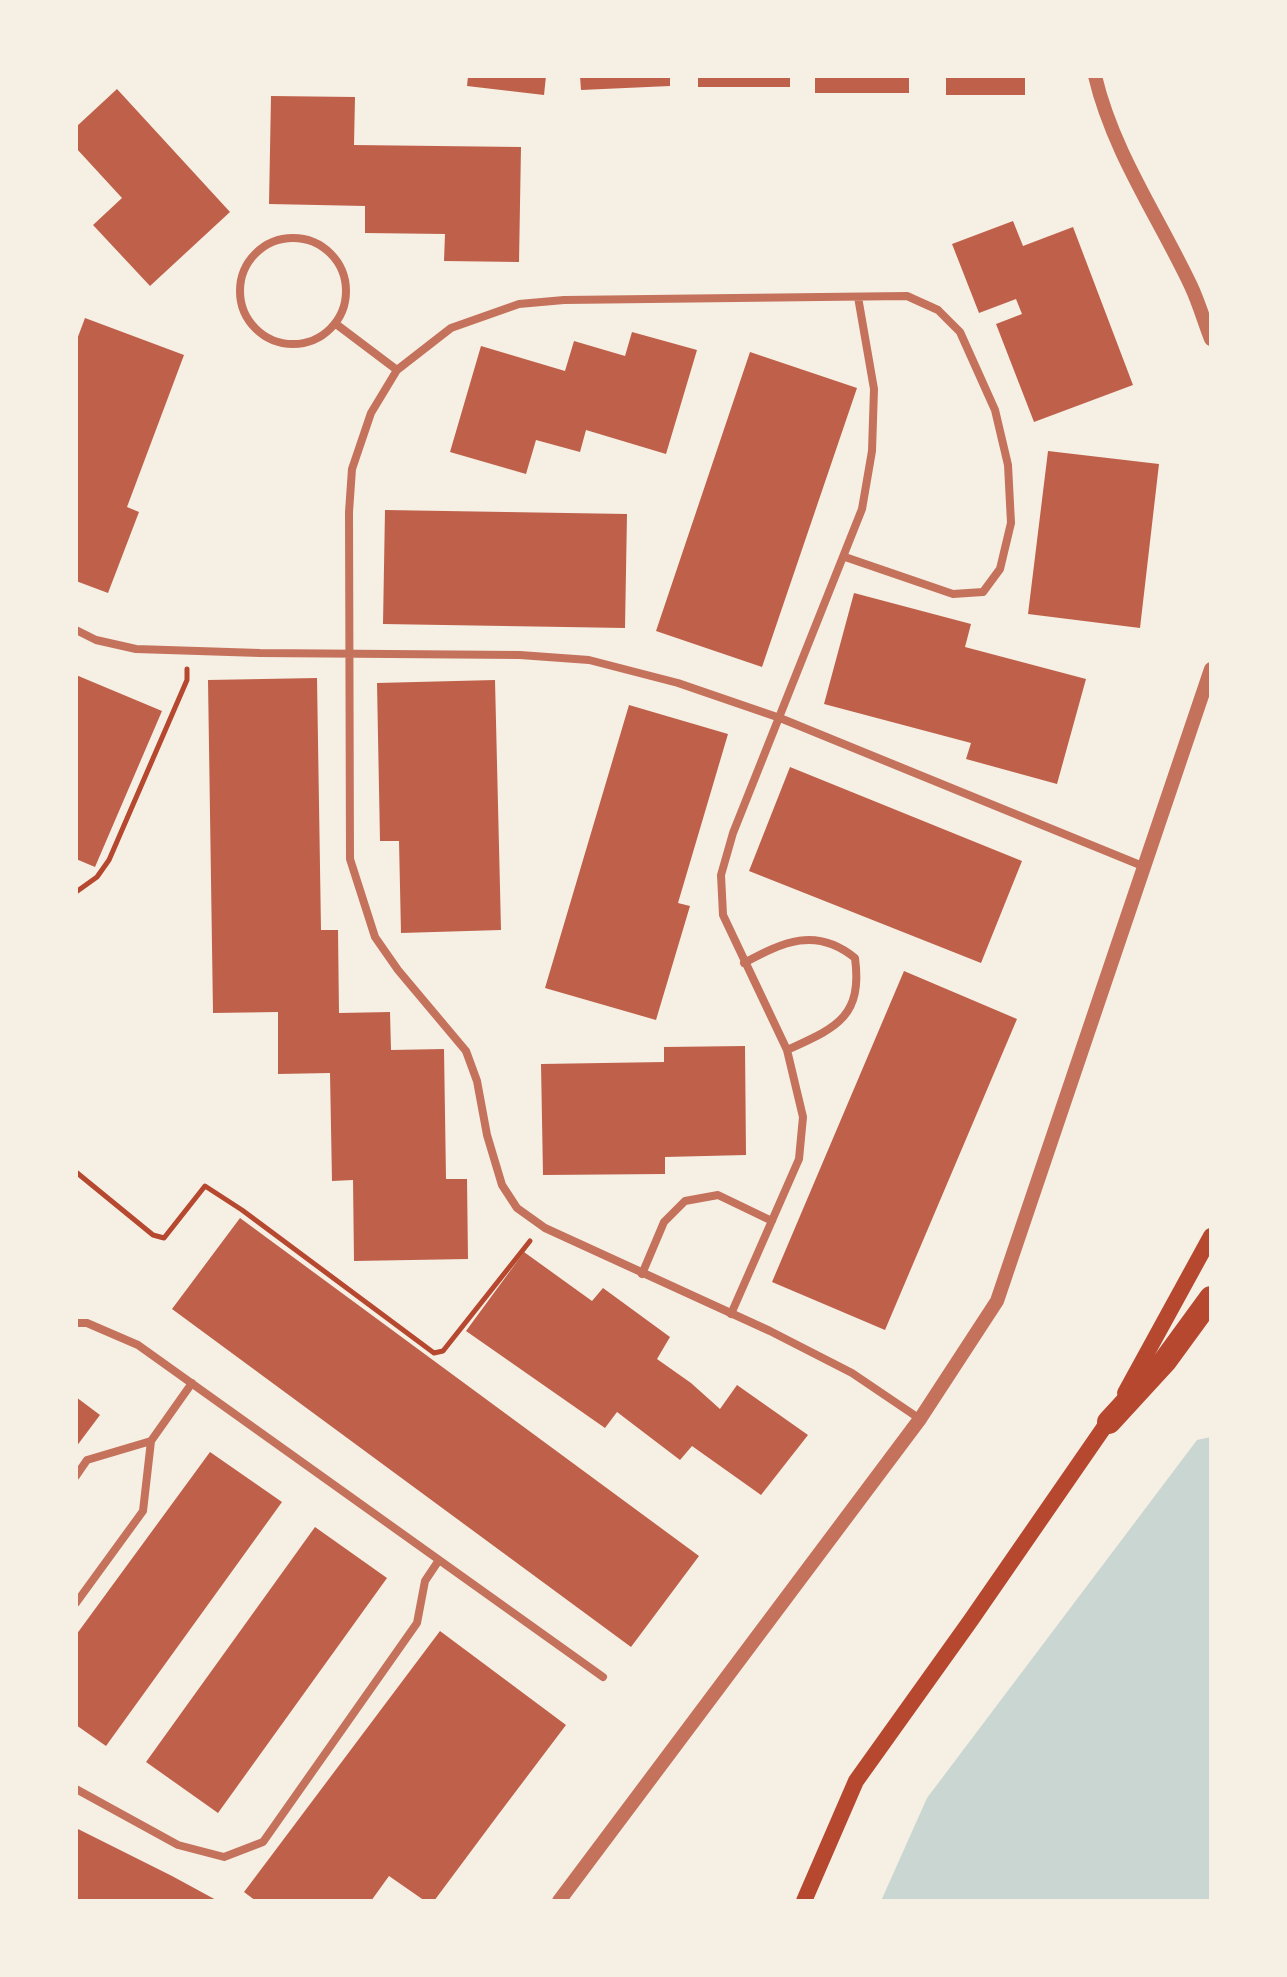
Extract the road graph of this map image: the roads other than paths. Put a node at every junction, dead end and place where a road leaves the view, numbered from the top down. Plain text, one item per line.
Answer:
1 (1095, 76) edge
2 (858, 297) junction
3 (336, 324) junction
4 (1211, 339) edge
5 (397, 370) junction
6 (845, 557) junction
7 (76, 630) edge
8 (349, 652) junction
9 (1211, 669) edge
10 (780, 718) junction
11 (1145, 867) junction
12 (744, 963) junction
13 (787, 1050) junction
14 (772, 1221) junction
15 (1211, 1236) edge
16 (642, 1274) junction
17 (1211, 1298) edge
18 (731, 1314) junction
19 (76, 1323) edge
20 (192, 1383) junction
21 (920, 1419) junction
22 (1109, 1422) junction
23 (151, 1441) junction
24 (76, 1476) edge
25 (439, 1560) junction
26 (76, 1603) edge
27 (603, 1677) dead end
28 (76, 1789) edge
29 (559, 1901) edge
30 (804, 1901) edge

1 - 4 street
2 - 5 street
2 - 6 street
2 - 6 street
3 - 3 street
3 - 5 street
5 - 8 street
6 - 10 street
7 - 8 street
8 - 10 street
8 - 16 street
9 - 11 street
10 - 11 street
10 - 12 street
11 - 21 street
12 - 13 street
12 - 13 street
13 - 14 street
14 - 16 street
14 - 18 street
15 - 22 main road
16 - 18 street
17 - 22 highway
18 - 21 street
19 - 20 street
20 - 23 street
20 - 25 street
21 - 29 street
22 - 30 main road
23 - 24 street
23 - 26 street
25 - 27 street
25 - 28 street

